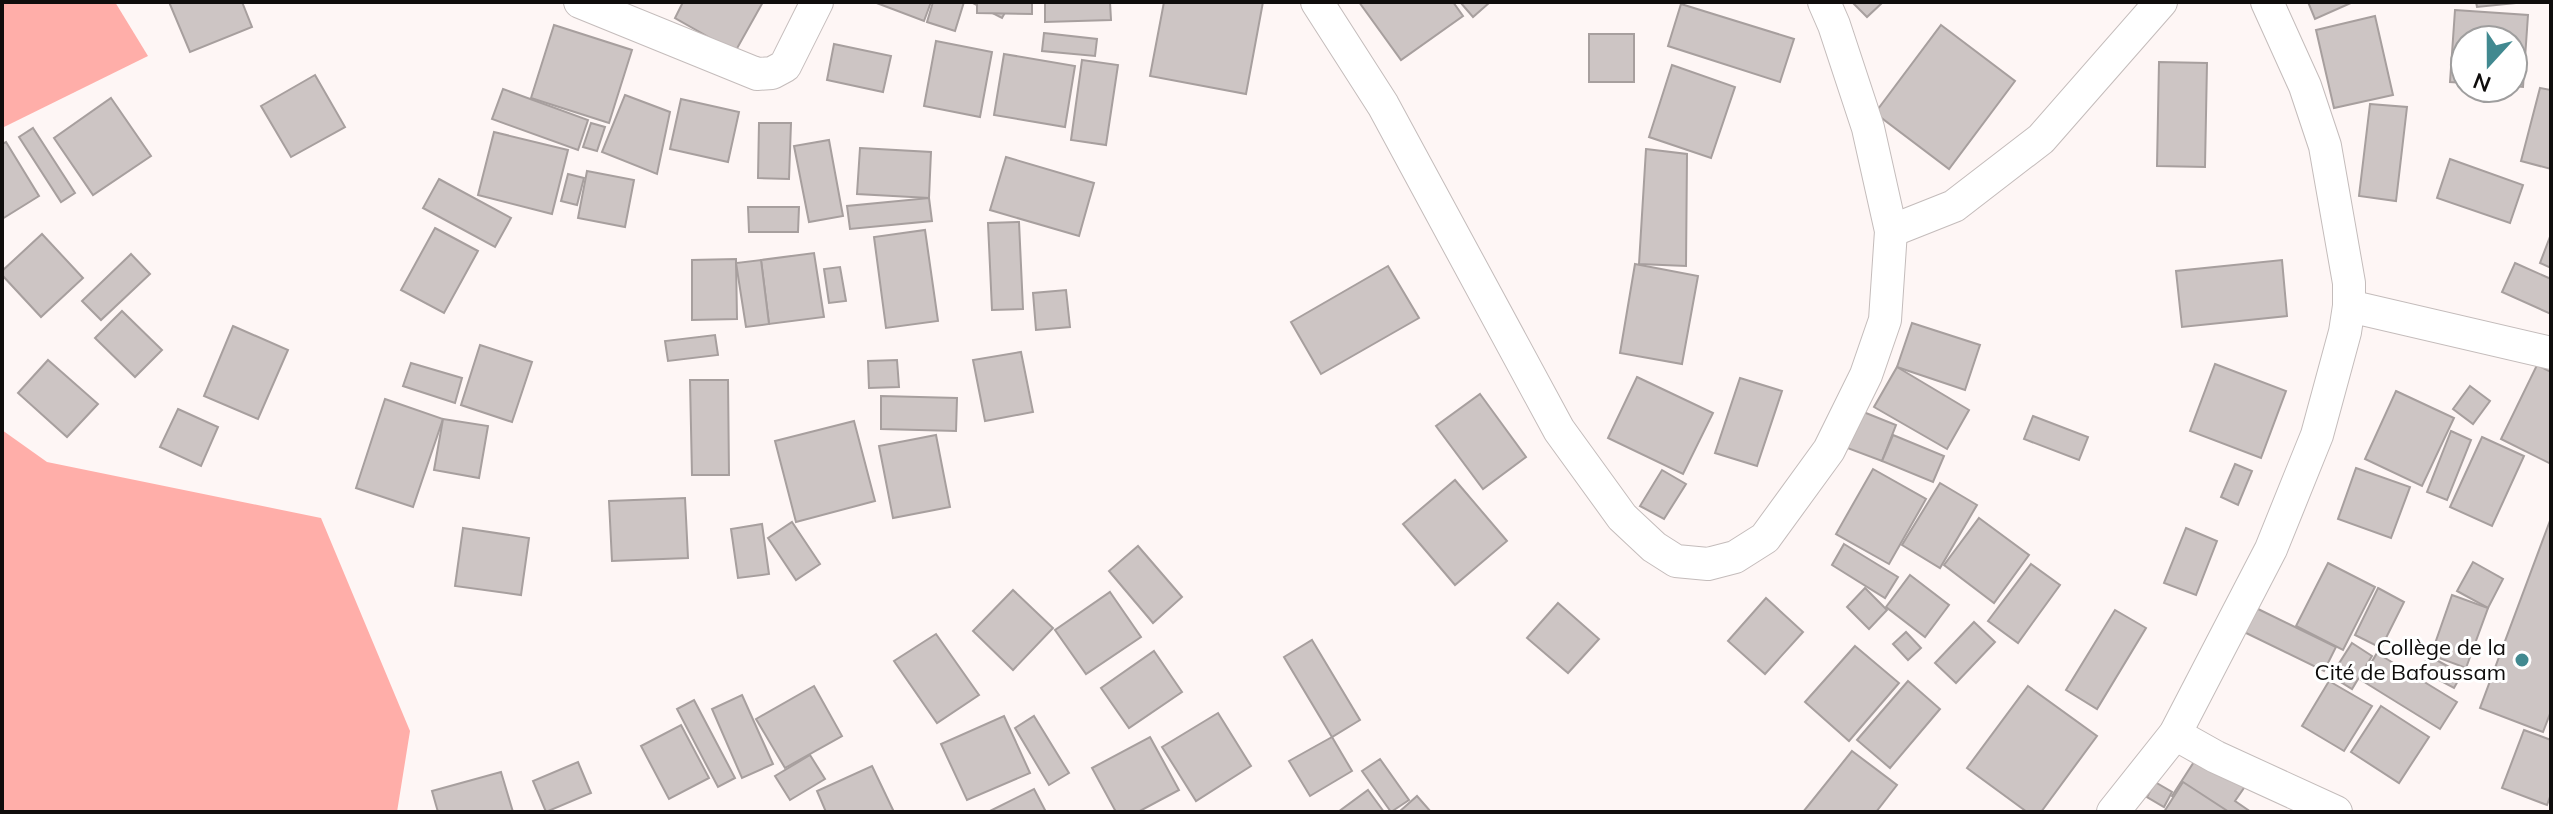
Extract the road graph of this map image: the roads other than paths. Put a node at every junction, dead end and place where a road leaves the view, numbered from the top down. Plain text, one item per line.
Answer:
1 (580, 2) edge
2 (817, 2) edge
3 (1317, 2) edge
4 (1824, 2) edge
5 (2161, 2) edge
6 (2267, 2) edge
7 (1891, 231) junction
8 (2349, 306) junction
9 (2551, 353) edge
10 (2175, 734) junction
11 (2113, 812) edge
12 (2336, 812) edge

1 - 2 street
3 - 7 street
4 - 7 street
5 - 7 street
6 - 8 street
8 - 9 street
8 - 10 street
10 - 11 street
10 - 12 street

